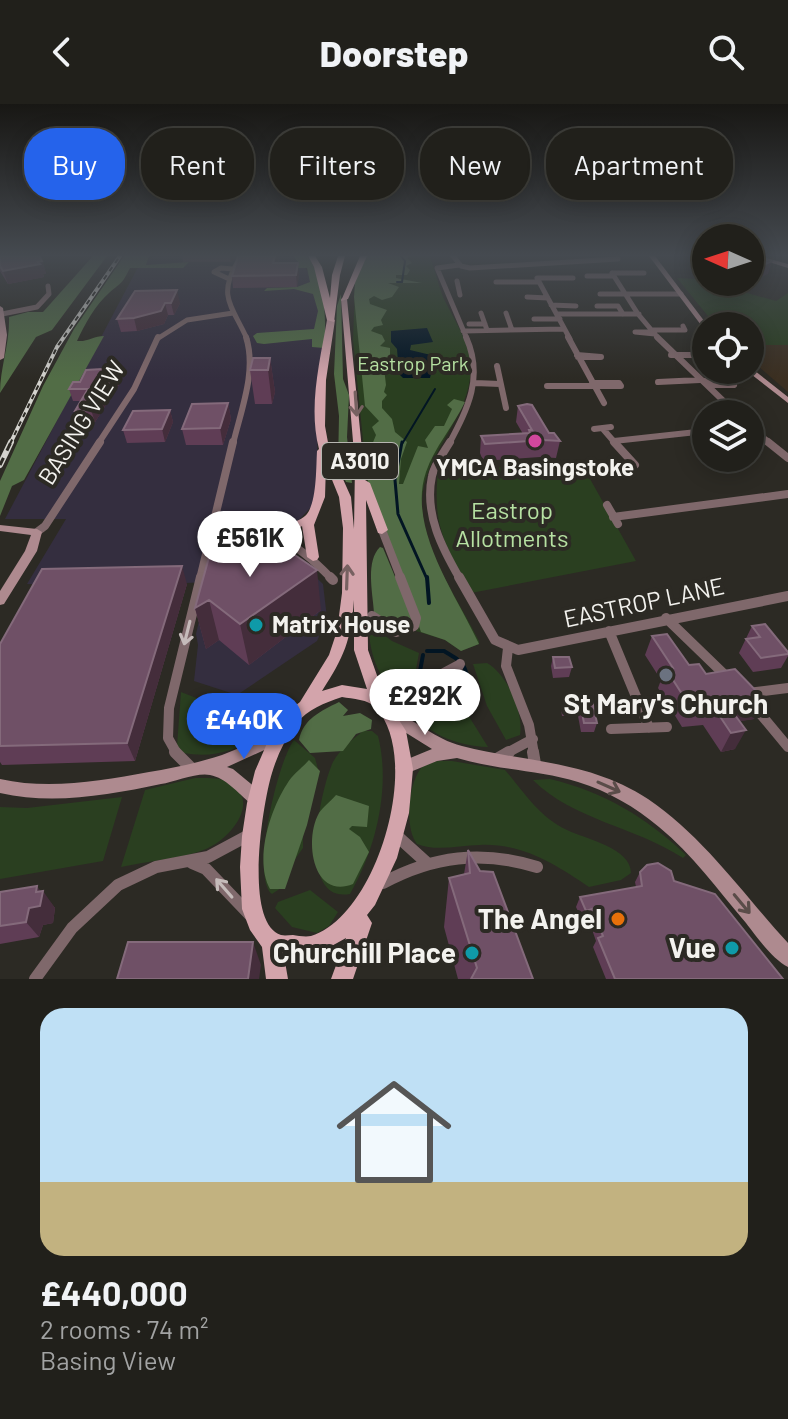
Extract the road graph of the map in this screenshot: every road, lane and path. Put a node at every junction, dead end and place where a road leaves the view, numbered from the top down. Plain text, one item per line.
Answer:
1 (47, 297) edge
2 (227, 297) edge
3 (325, 297) edge
4 (334, 297) edge
5 (447, 297) edge
6 (527, 297) dead end
7 (625, 297) edge
8 (548, 298) joint
9 (344, 299) edge
10 (551, 305) junction
11 (576, 306) dead end
12 (597, 306) dead end
13 (1, 311) edge
14 (233, 313) junction
15 (481, 313) dead end
16 (506, 313) dead end
17 (623, 314) junction
18 (639, 314) junction
19 (558, 317) junction
20 (534, 319) dead end
21 (331, 320) junction
22 (469, 324) dead end
23 (683, 326) dead end
24 (486, 327) junction
25 (564, 329) junction
26 (512, 330) junction
27 (463, 331) junction
28 (653, 332) junction
29 (558, 339) dead end
30 (570, 339) junction
31 (671, 355) junction
32 (692, 355) edge
33 (0, 358) edge
34 (497, 366) dead end
35 (692, 373) edge
36 (764, 381) edge
37 (658, 382) dead end
38 (692, 382) edge
39 (475, 383) junction
40 (500, 384) junction
41 (705, 384) edge
42 (593, 385) junction
43 (547, 386) dead end
44 (722, 400) edge
45 (788, 401) edge
46 (604, 403) dead end
47 (506, 408) dead end
48 (594, 429) dead end
49 (692, 433) edge
50 (764, 438) edge
51 (614, 441) junction
52 (322, 444) junction
53 (788, 458) edge
54 (360, 465) junction
55 (625, 465) dead end
56 (788, 494) edge
57 (607, 505) dead end
58 (310, 517) junction
59 (0, 528) edge
60 (382, 530) joint
61 (37, 532) junction
62 (270, 534) junction
63 (213, 536) junction
64 (313, 557) junction
65 (333, 580) dead end
66 (788, 596) edge
67 (0, 601) edge
68 (372, 616) dead end
69 (666, 618) junction
70 (609, 631) junction
71 (508, 648) junction
72 (788, 688) edge
73 (743, 693) junction
74 (464, 700) dead end
75 (307, 701) junction
76 (408, 701) dead end
77 (379, 702) junction
78 (392, 717) junction
79 (667, 727) dead end
80 (649, 728) junction
81 (611, 729) dead end
82 (280, 736) junction
83 (533, 739) junction
84 (788, 747) edge
85 (461, 753) junction
86 (497, 759) junction
87 (535, 764) junction
88 (200, 768) junction
89 (403, 768) junction
90 (0, 786) edge
91 (256, 798) junction
92 (253, 833) junction
93 (396, 835) junction
94 (192, 862) junction
95 (427, 863) junction
96 (537, 867) dead end
97 (383, 883) junction
98 (254, 918) junction
99 (362, 923) junction
100 (272, 942) junction
101 (784, 953) edge
102 (35, 979) edge
103 (277, 979) edge
104 (342, 979) edge

1 - 13 street
2 - 14 street
3 - 21 highway
4 - 21 highway
5 - 27 street
6 - 8 street
7 - 18 street
8 - 10 street
9 -> 54 main road, A3010
10 - 11 street
10 - 19 street
12 - 17 street
13 - 33 street
14 - 61 street, BASING VIEW
14 - 63 street
15 - 24 street
16 - 26 street
17 - 18 street
17 - 19 street
18 - 28 street
19 - 20 street
19 - 25 street
21 - 52 main road, A3010
22 - 24 street
23 - 28 street
24 - 26 street
24 - 27 street
25 - 26 street
25 - 30 street
27 - 39 street
28 - 31 street
29 - 30 street
30 - 42 street
31 - 32 street
31 - 35 street
34 - 40 street
36 - 45 street
37 - 38 street
39 - 40 street
39 - 71 street
40 - 47 street
41 - 44 street
42 - 43 street
42 - 46 street
48 - 51 street
49 - 51 street
50 - 53 street
51 - 55 street
52 - 58 main road
75 -> 52 main road, A3010
54 - 60 main road
54 - 77 main road, A3010
56 - 57 street
58 - 62 main road
58 - 64 main road
59 - 61 street
60 - 68 street
61 - 67 street, BASING VIEW
62 - 63 street
62 - 64 street
63 -> 88 street
64 - 65 street
66 - 69 street, EASTROP LANE
69 - 70 street, EASTROP LANE
69 - 73 street
70 - 71 street, EASTROP LANE
70 - 80 street
71 - 83 street
72 - 73 street
73 - 84 street
74 - 76 street
75 - 77 main road
75 - 82 main road
77 - 78 main road
78 - 85 street
78 - 89 main road
79 - 80 street
80 - 81 street
82 - 88 street
82 - 91 main road
83 - 86 street
83 - 87 street
85 - 86 street
85 - 89 street
86 - 87 street
87 -> 101 street
88 - 90 street
88 - 91 street
89 - 93 main road
91 - 92 main road
92 - 94 street
92 - 98 main road
93 - 95 street
93 - 97 main road
98 -> 94 street
94 - 102 street
95 - 96 street
95 - 97 street
97 - 99 main road
98 - 100 main road
99 - 100 main road
99 - 104 main road
100 - 103 main road

